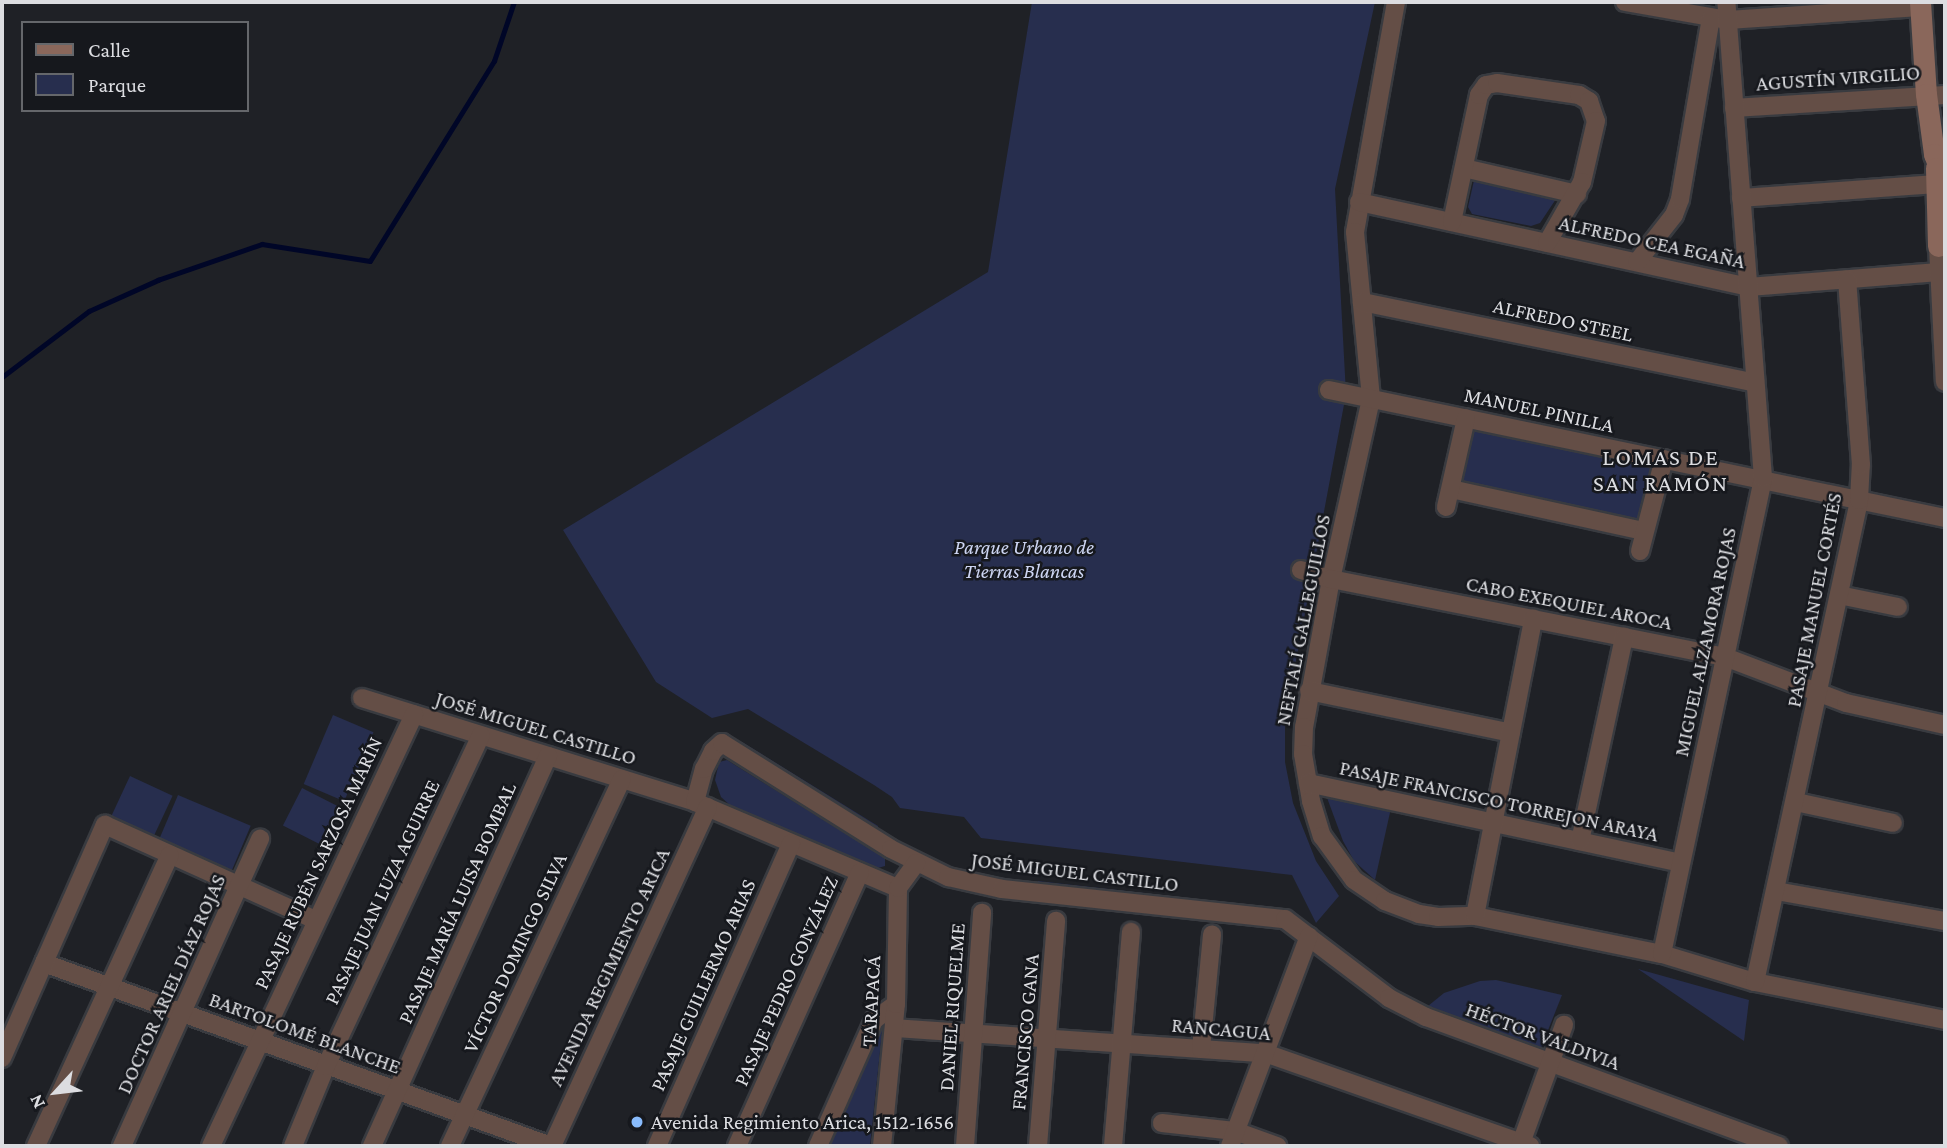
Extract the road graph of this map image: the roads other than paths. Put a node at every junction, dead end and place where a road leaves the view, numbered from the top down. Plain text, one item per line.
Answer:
1 (1396, 2) edge
2 (1625, 2) edge
3 (1726, 2) edge
4 (1920, 4) edge
5 (1720, 19) junction
6 (1936, 94) edge
7 (1734, 108) junction
8 (1464, 168) junction
9 (1939, 177) edge
10 (1577, 194) junction
11 (1741, 198) junction
12 (1359, 202) junction
13 (1452, 222) junction
14 (1945, 225) edge
15 (1547, 243) junction
16 (1938, 246) junction
17 (1637, 262) junction
18 (1939, 272) junction
19 (1847, 280) junction
20 (1748, 287) junction
21 (1362, 302) junction
22 (1945, 382) edge
23 (1755, 383) junction
24 (1329, 390) dead end
25 (1371, 398) junction
26 (1466, 418) junction
27 (1664, 459) junction
28 (1763, 478) junction
29 (1451, 489) junction
30 (1859, 500) junction
31 (1446, 507) dead end
32 (1945, 518) edge
33 (1644, 531) junction
34 (1640, 551) dead end
35 (1301, 569) dead end
36 (1331, 579) junction
37 (1839, 594) junction
38 (1898, 607) dead end
39 (1533, 619) junction
40 (1624, 637) junction
41 (1725, 657) junction
42 (1309, 691) junction
43 (1820, 693) junction
44 (362, 698) dead end
45 (414, 714) junction
46 (1945, 724) edge
47 (1511, 733) junction
48 (481, 735) junction
49 (548, 756) junction
50 (622, 779) junction
51 (1308, 783) junction
52 (1796, 802) junction
53 (702, 804) junction
54 (1493, 823) junction
55 (1893, 823) dead end
56 (260, 839) dead end
57 (1580, 841) junction
58 (791, 842) junction
59 (170, 855) junction
60 (916, 863) junction
61 (1681, 863) junction
62 (860, 872) junction
63 (240, 886) junction
64 (898, 888) junction
65 (1776, 891) junction
66 (982, 913) dead end
67 (1475, 916) junction
68 (315, 920) junction
69 (1056, 921) dead end
70 (1945, 921) edge
71 (1131, 932) dead end
72 (1212, 935) dead end
73 (1309, 936) junction
74 (1662, 954) junction
75 (44, 963) junction
76 (1755, 982) junction
77 (109, 987) junction
78 (896, 1004) junction
79 (184, 1014) junction
80 (1945, 1020) edge
81 (1564, 1025) dead end
82 (894, 1028) junction
83 (974, 1033) junction
84 (1048, 1038) junction
85 (259, 1041) junction
86 (1123, 1044) junction
87 (1201, 1049) junction
88 (1265, 1053) junction
89 (2, 1058) edge
90 (1550, 1062) junction
91 (326, 1066) junction
92 (397, 1091) junction
93 (464, 1115) junction
94 (1161, 1124) dead end
95 (1233, 1139) edge
96 (1524, 1145) edge
97 (36, 1146) edge
98 (122, 1146) edge
99 (211, 1146) edge
100 (293, 1146) edge
101 (372, 1146) edge
102 (450, 1146) edge
103 (552, 1146) edge
104 (657, 1146) edge
105 (737, 1146) edge
106 (818, 1146) edge
107 (882, 1146) edge
108 (965, 1146) edge
109 (1038, 1146) edge
110 (1113, 1146) edge
111 (1277, 1146) edge
112 (1779, 1146) edge

1 - 12 street, NEFTALÍ GALLEGUILLOS
2 - 5 street
3 - 5 street, MIGUEL ALZAMORA ROJAS
4 - 5 street
4 - 6 main road
5 - 7 street, MIGUEL ALZAMORA ROJAS
5 - 17 street
6 - 7 street, AGUSTÍN VIRGILIO
6 - 9 main road
7 - 11 street, MIGUEL ALZAMORA ROJAS
8 - 10 street
8 - 10 street
8 - 13 street
9 - 11 street
9 - 16 main road
10 - 15 street
11 - 20 street, MIGUEL ALZAMORA ROJAS
12 - 13 street, ALFREDO CEA EGAÑA
12 - 21 street, NEFTALÍ GALLEGUILLOS
13 - 15 street, ALFREDO CEA EGAÑA
14 - 16 main road
15 - 17 street, ALFREDO CEA EGAÑA
16 - 18 street
17 - 20 street, ALFREDO CEA EGAÑA
18 - 19 street, ALFREDO CEA EGAÑA
18 - 22 street
19 - 20 street, ALFREDO CEA EGAÑA
19 - 30 street, PASAJE MANUEL CORTÉS
20 - 23 street, MIGUEL ALZAMORA ROJAS
21 - 23 street, ALFREDO STEEL
21 - 25 street, NEFTALÍ GALLEGUILLOS
23 - 28 street, MIGUEL ALZAMORA ROJAS
24 - 25 street, MANUEL PINILLA
25 - 26 street, MANUEL PINILLA
25 - 36 street, NEFTALÍ GALLEGUILLOS
26 - 27 street, MANUEL PINILLA
26 - 29 street
27 - 28 street, MANUEL PINILLA
27 - 33 street
28 - 30 street, MANUEL PINILLA
28 - 41 street, MIGUEL ALZAMORA ROJAS
29 - 31 street
29 - 33 street
30 - 32 street, MANUEL PINILLA
30 - 37 street, PASAJE MANUEL CORTÉS
33 - 34 street
35 - 36 street, CABO EXEQUIEL AROCA
36 - 39 street, CABO EXEQUIEL AROCA
36 - 42 street, NEFTALÍ GALLEGUILLOS
37 - 38 street
37 - 43 street, PASAJE MANUEL CORTÉS
39 - 40 street, CABO EXEQUIEL AROCA
39 - 47 street
40 - 41 street, CABO EXEQUIEL AROCA
40 - 57 street
41 - 43 street, CABO EXEQUIEL AROCA
41 - 61 street, MIGUEL ALZAMORA ROJAS
42 - 47 street
42 - 51 street, NEFTALÍ GALLEGUILLOS
43 - 46 street, CABO EXEQUIEL AROCA
43 - 52 street, PASAJE MANUEL CORTÉS
44 - 45 street, JOSÉ MIGUEL CASTILLO
45 - 48 street, JOSÉ MIGUEL CASTILLO
45 - 68 street, PASAJE RUBÉN SARZOSA MARÍN
47 - 54 street
48 - 49 street, JOSÉ MIGUEL CASTILLO
48 - 91 street, PASAJE JUAN LUZA AGUIRRE
49 - 50 street, JOSÉ MIGUEL CASTILLO
49 - 92 street, PASAJE MARÍA LUISA BOMBAL
50 - 53 street, JOSÉ MIGUEL CASTILLO
50 - 93 street, VÍCTOR DOMINGO SILVA
51 - 54 street, PASAJE FRANCISCO TORREJON ARAYA
51 - 67 street, NEFTALÍ GALLEGUILLOS
52 - 55 street
52 - 65 street, PASAJE MANUEL CORTÉS
53 - 58 street, JOSÉ MIGUEL CASTILLO
53 - 60 street, JOSÉ MIGUEL CASTILLO
53 - 103 street, AVENIDA REGIMIENTO ARICA
54 - 57 street, PASAJE FRANCISCO TORREJON ARAYA
54 - 67 street
56 - 63 street, DOCTOR ARIEL DÍAZ ROJAS
57 - 61 street, PASAJE FRANCISCO TORREJON ARAYA
58 - 62 street, JOSÉ MIGUEL CASTILLO
58 - 104 street, PASAJE GUILLERMO ARIAS
59 - 63 street
59 - 75 street
59 - 77 street
60 - 64 street
60 - 73 street, JOSÉ MIGUEL CASTILLO
61 - 74 street, MIGUEL ALZAMORA ROJAS
62 - 64 street, JOSÉ MIGUEL CASTILLO
62 - 105 street, PASAJE PEDRO GONZÁLEZ
63 - 68 street
63 - 79 street, DOCTOR ARIEL DÍAZ ROJAS
64 - 78 street, TARAPACÁ
65 - 70 street
65 - 76 street, PASAJE MANUEL CORTÉS
66 - 83 street, DANIEL RIQUELME
67 - 74 street, NEFTALÍ GALLEGUILLOS
68 - 85 street, PASAJE RUBÉN SARZOSA MARÍN
69 - 84 street, FRANCISCO GANA
71 - 86 street
72 - 87 street
73 - 88 street
73 - 90 street, HÉCTOR VALDIVIA
74 - 76 street, NEFTALÍ GALLEGUILLOS
75 - 77 street, BARTOLOMÉ BLANCHE
75 - 89 street
76 - 80 street, NEFTALÍ GALLEGUILLOS
77 - 79 street, BARTOLOMÉ BLANCHE
77 - 97 street
78 - 82 street, TARAPACÁ
78 - 106 street
79 - 85 street, BARTOLOMÉ BLANCHE
79 - 98 street, DOCTOR ARIEL DÍAZ ROJAS
81 - 90 street
82 - 83 street, RANCAGUA
82 - 107 street, TARAPACÁ
83 - 84 street, RANCAGUA
83 - 108 street, DANIEL RIQUELME
84 - 86 street, RANCAGUA
84 - 109 street, FRANCISCO GANA
85 - 91 street, BARTOLOMÉ BLANCHE
85 - 99 street, PASAJE RUBÉN SARZOSA MARÍN
86 - 87 street, RANCAGUA
86 - 110 street
87 - 88 street, RANCAGUA
88 - 95 street
88 - 96 street, RANCAGUA
90 - 96 street
90 - 112 street, HÉCTOR VALDIVIA
91 - 92 street, BARTOLOMÉ BLANCHE
91 - 100 street, PASAJE JUAN LUZA AGUIRRE
92 - 93 street, BARTOLOMÉ BLANCHE
92 - 101 street, PASAJE MARÍA LUISA BOMBAL
93 - 102 street, VÍCTOR DOMINGO SILVA
93 - 103 street, BARTOLOMÉ BLANCHE
94 - 95 street
95 - 111 street

